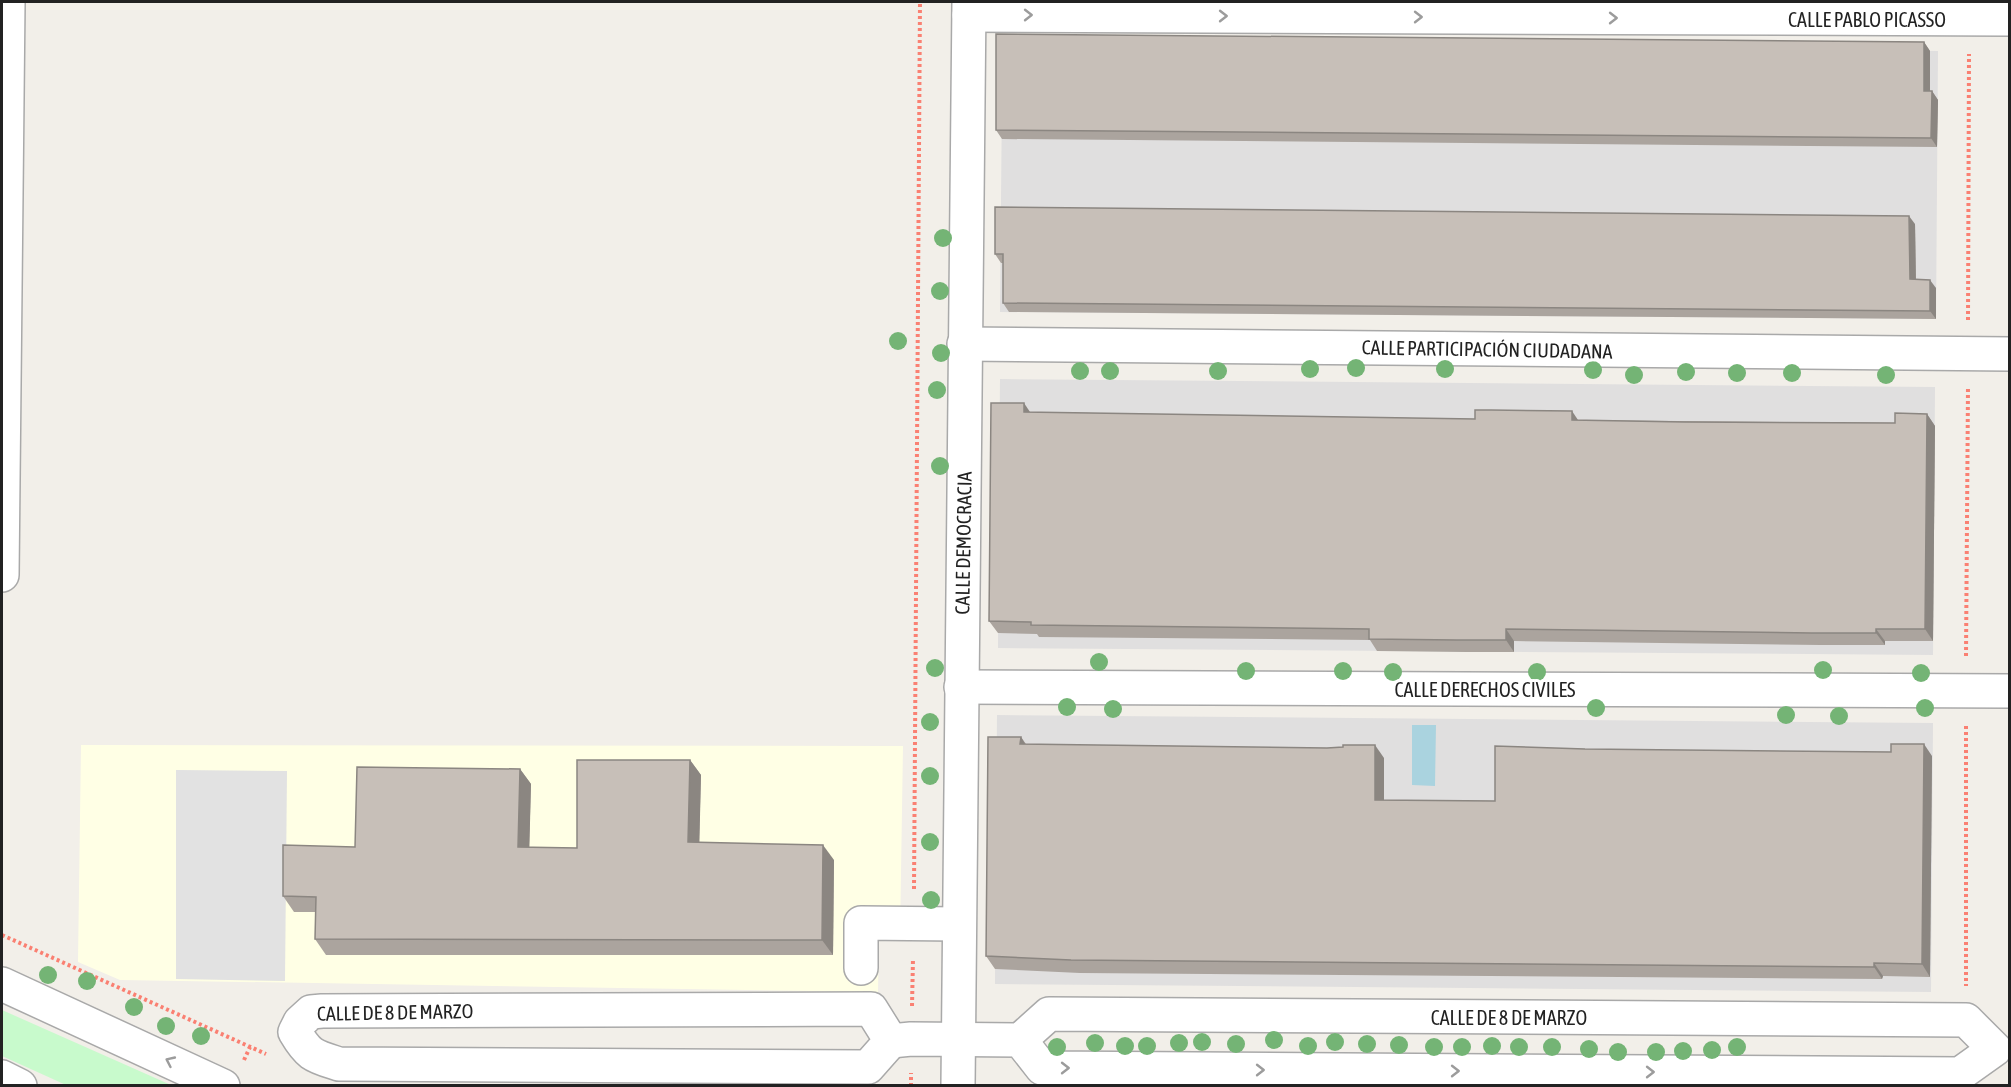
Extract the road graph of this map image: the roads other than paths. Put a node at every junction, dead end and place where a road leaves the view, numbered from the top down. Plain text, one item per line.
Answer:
1 (8, 2) edge
2 (969, 8) edge
3 (2010, 19) edge
4 (964, 344) junction
5 (2010, 354) edge
6 (2, 575) edge
7 (961, 687) junction
8 (2010, 691) edge
9 (958, 924) junction
10 (861, 968) dead end
11 (2, 984) edge
12 (901, 1040) junction
13 (958, 1040) junction
14 (1020, 1040) junction
15 (2002, 1049) edge
16 (2, 1077) edge
17 (20, 1086) edge
18 (223, 1086) edge
19 (958, 1086) edge

1 - 6 street
2 -> 3 street, CALLE PABLO PICASSO
2 - 4 street, CALLE DEMOCRACIA
4 - 5 street, CALLE PARTICIPACIÓN CIUDADANA
4 - 7 street, CALLE DEMOCRACIA
7 - 8 street, CALLE DERECHOS CIVILES
7 - 9 street, CALLE DEMOCRACIA
9 - 10 street
9 - 13 street, CALLE DEMOCRACIA
18 -> 11 street
12 - 12 street, CALLE DE 8 DE MARZO
12 - 13 street
13 - 14 street
13 - 19 street, CALLE DEMOCRACIA
14 - 15 street, CALLE DE 8 DE MARZO
14 -> 15 street
16 - 17 street

